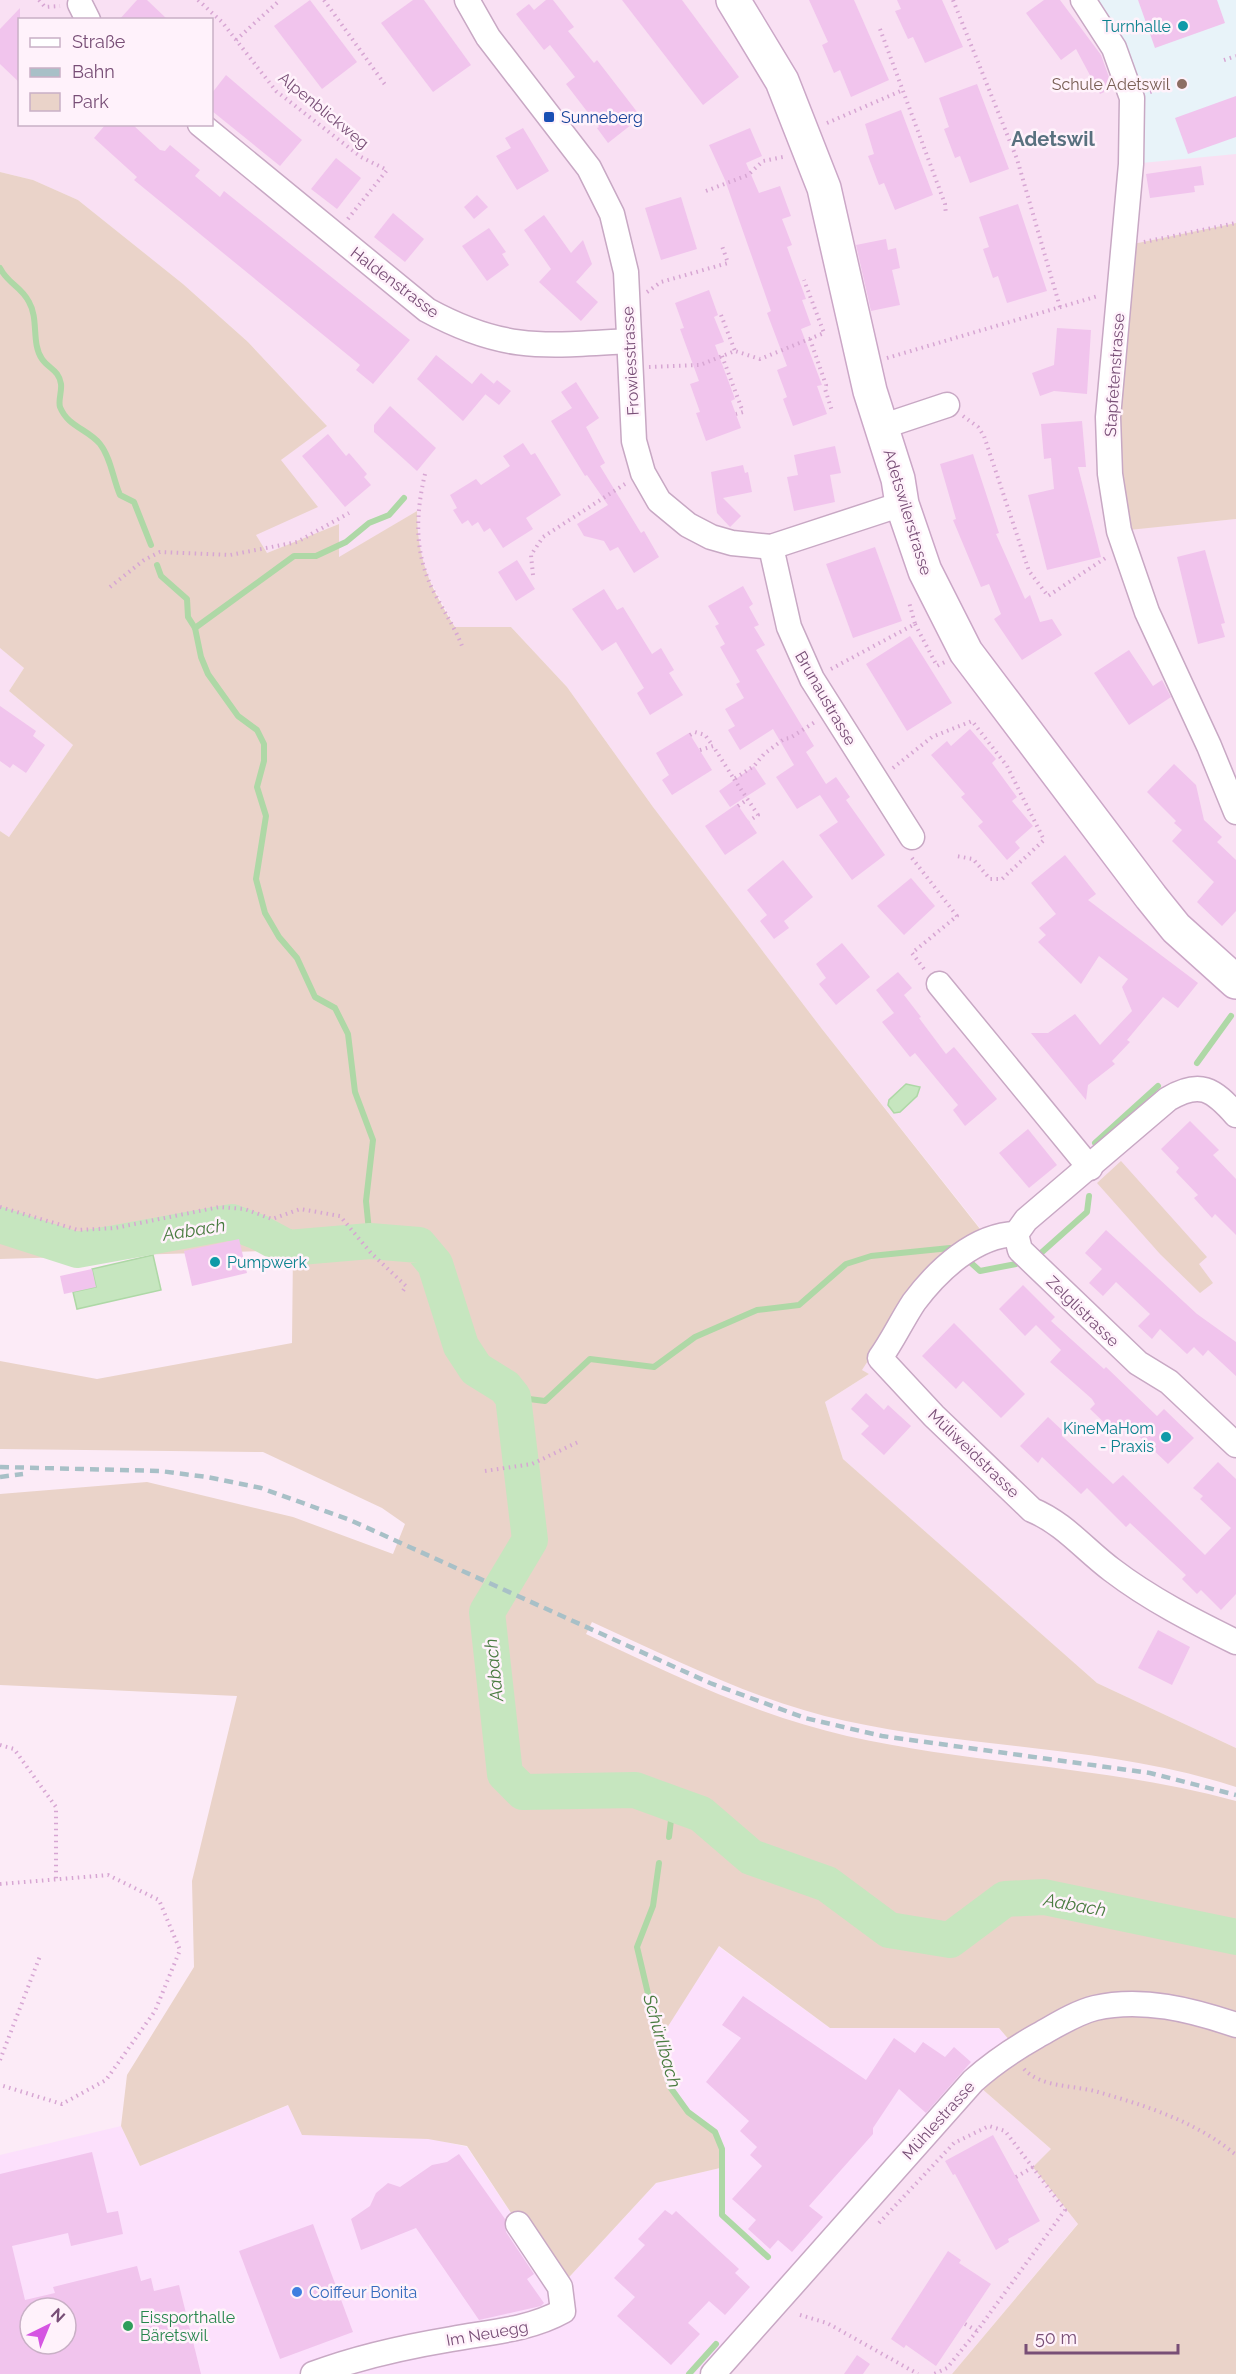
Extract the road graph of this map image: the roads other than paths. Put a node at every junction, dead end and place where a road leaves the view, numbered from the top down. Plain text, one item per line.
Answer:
1 (467, 0) edge
2 (733, 0) edge
3 (1083, 0) edge
4 (202, 126) edge
5 (628, 341) junction
6 (947, 405) dead end
7 (881, 427) junction
8 (902, 504) junction
9 (771, 547) junction
10 (1236, 812) edge
11 (912, 837) road end
12 (1236, 982) edge
13 (939, 984) road end
14 (1236, 1115) edge
15 (1090, 1168) junction
16 (1016, 1234) junction
17 (1236, 1445) edge
18 (1236, 1642) edge
19 (1236, 2025) edge
20 (518, 2224) dead end
21 (313, 2374) edge
22 (713, 2374) edge

1 - 5 street, Frowiesstrasse
2 - 7 street, Adetswilerstrasse
3 - 10 street, Stapfetenstrasse
4 - 5 street, Haldenstrasse
5 - 9 street, Frowiesstrasse
6 - 7 street
7 - 8 street, Adetswilerstrasse
8 - 9 street, Frowiesstrasse
8 - 12 street, Adetswilerstrasse
9 - 11 street, Brunaustrasse
13 - 15 street
14 - 15 street
15 - 16 street
16 - 17 street, Zelglistrasse
16 - 18 street, Müliweidstrasse
19 - 22 street, Mühlestrasse
20 - 21 street, Im Neuegg

